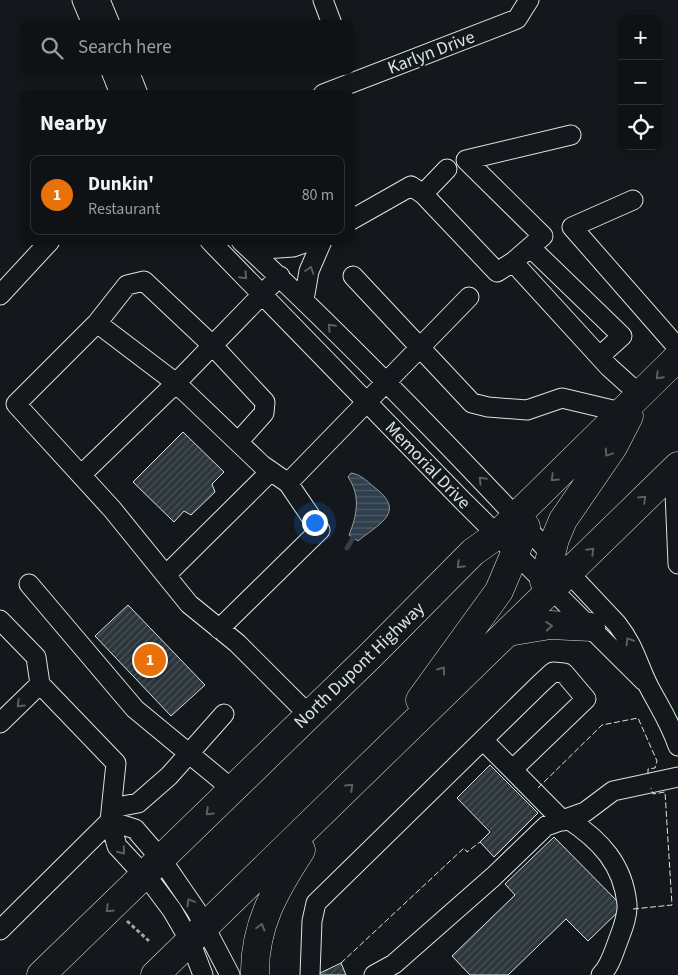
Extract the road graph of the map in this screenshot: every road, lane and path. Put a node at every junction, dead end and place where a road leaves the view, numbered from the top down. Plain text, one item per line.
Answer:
1 (82, 0) edge
2 (100, 0) edge
3 (323, 0) edge
4 (530, 0) edge
5 (90, 20) edge
6 (108, 20) edge
7 (330, 20) edge
8 (113, 75) edge
9 (131, 75) edge
10 (353, 76) edge
11 (118, 90) edge
12 (136, 90) edge
13 (330, 90) edge
14 (571, 135) dead end
15 (447, 169) dead end
16 (423, 194) junction
17 (633, 200) dead end
18 (355, 218) edge
19 (46, 245) edge
20 (214, 245) edge
21 (299, 245) edge
22 (320, 245) edge
23 (246, 246) edge
24 (530, 247) junction
25 (513, 262) junction
26 (280, 276) junction
27 (353, 276) dead end
28 (262, 294) junction
29 (0, 295) edge
30 (469, 297) dead end
31 (304, 300) junction
32 (97, 323) junction
33 (212, 345) junction
34 (420, 346) junction
35 (678, 348) edge
36 (600, 356) junction
37 (678, 357) edge
38 (385, 382) junction
39 (176, 383) junction
40 (366, 401) junction
41 (630, 404) junction
42 (238, 442) junction
43 (676, 467) edge
44 (271, 471) junction
45 (80, 476) junction
46 (288, 484) junction
47 (514, 533) junction
48 (678, 564) edge
49 (554, 574) junction
50 (166, 575) junction
51 (29, 584) dead end
52 (0, 620) edge
53 (591, 627) junction
54 (219, 629) junction
55 (508, 632) junction
56 (40, 684) junction
57 (648, 685) junction
58 (224, 714) dead end
59 (309, 715) junction
60 (0, 723) edge
61 (483, 740) junction
62 (678, 746) edge
63 (189, 753) junction
64 (372, 765) junction
65 (513, 769) junction
66 (678, 776) edge
67 (232, 790) junction
68 (328, 808) junction
69 (111, 814) junction
70 (565, 820) junction
71 (152, 867) junction
72 (125, 918) dead end
73 (0, 930) edge
74 (198, 934) junction
75 (149, 941) dead end
76 (41, 975) edge
77 (155, 975) edge
78 (203, 975) edge
79 (230, 975) edge
80 (255, 975) edge
81 (310, 975) edge
82 (374, 975) edge
83 (601, 975) edge

1 - 5 street
2 - 6 street
3 - 7 street
4 - 10 street, Karlyn Drive
8 - 11 street
9 - 12 street
10 - 13 street, Karlyn Drive
14 - 24 street
15 - 16 street
16 - 18 street
16 - 25 street
17 - 35 street
19 - 29 street
20 -> 28 street, Memorial Drive
21 - 23 street
31 -> 22 street
23 - 26 street, Memorial Drive
24 - 25 street
24 - 36 street
25 - 36 street
26 - 28 street
26 - 31 street, Memorial Drive
27 - 34 street
28 - 33 street
28 - 40 street, Memorial Drive
30 - 34 street
38 -> 31 street, Memorial Drive
32 - 33 street
32 - 39 street
32 - 45 street
33 - 39 street
33 - 42 street
34 - 38 street
34 - 41 street
36 - 41 street
37 -> 41 highway, North Dupont Highway
38 - 40 street
47 -> 38 street, Memorial Drive
39 - 42 street
39 - 45 street
40 - 46 street
40 - 47 street, Memorial Drive
41 -> 47 highway, North Dupont Highway
41 -> 49 highway
42 - 44 street
43 - 48 street
49 -> 43 highway
44 - 46 street
44 - 50 street
45 - 50 street
46 - 54 street
47 - 49 street, Memorial Drive
47 - 49 street, Memorial Drive
47 -> 59 highway, North Dupont Highway
64 -> 47 highway
49 - 53 street, Memorial Drive
49 - 55 highway
57 -> 49 street, Memorial Drive
50 - 54 street
51 - 63 street
52 - 56 street
55 -> 53 highway
53 - 57 street, Memorial Drive
54 - 59 street
55 - 64 highway
56 -> 60 street
56 - 69 street
57 - 62 street, Memorial Drive
58 - 63 street
59 - 67 highway, North Dupont Highway
61 - 65 street
61 - 65 street
61 - 81 street
63 - 67 street
63 - 69 street
68 -> 64 highway
65 - 70 street
66 - 70 street
67 -> 71 highway, North Dupont Highway
68 - 74 highway
80 -> 68 highway
69 - 71 street
69 - 73 street
70 - 82 street
70 - 83 street
71 - 74 street
71 -> 76 highway, North Dupont Highway
72 - 75 path
74 - 77 highway
74 - 78 street
74 - 79 street

